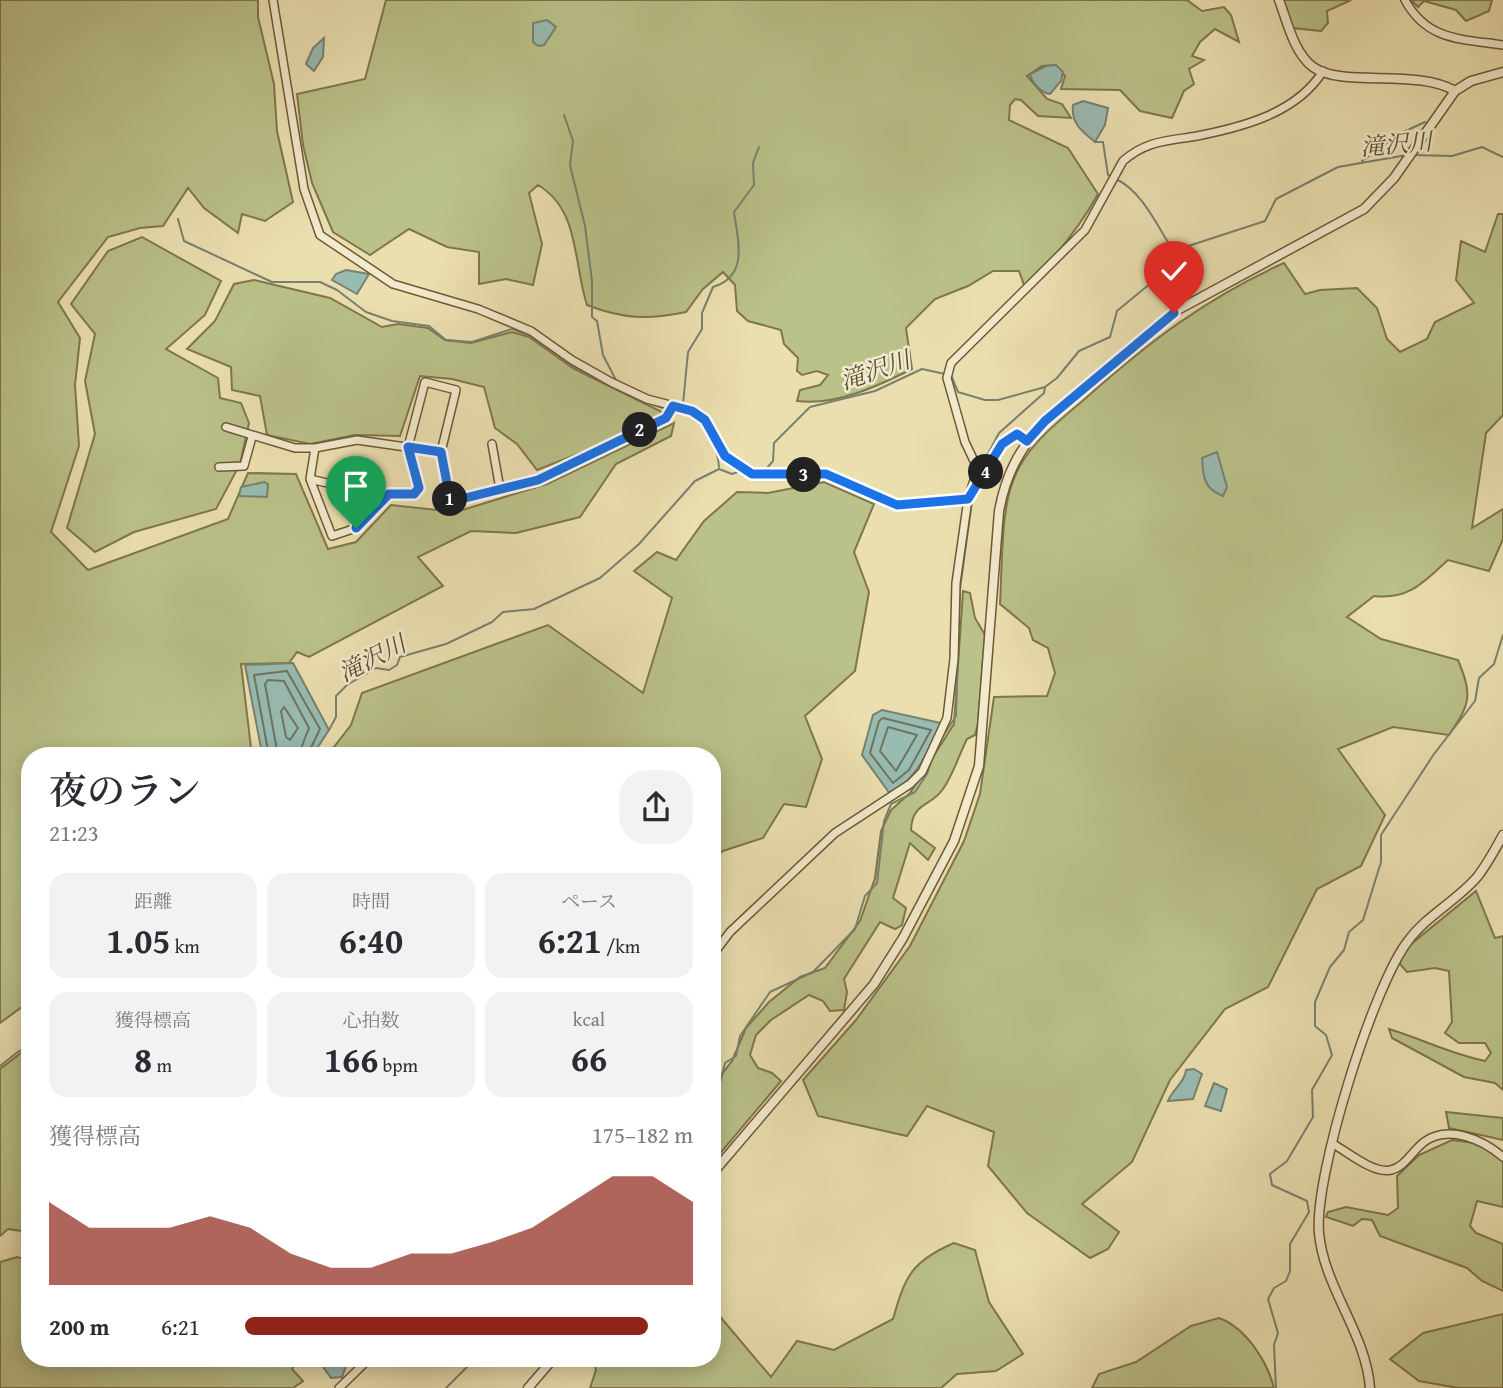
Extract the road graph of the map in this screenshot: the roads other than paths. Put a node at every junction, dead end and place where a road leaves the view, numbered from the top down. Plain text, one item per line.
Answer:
1 (273, 0) edge
2 (1279, 0) edge
3 (1405, 0) edge
4 (1503, 45) edge
5 (1323, 71) junction
6 (1503, 72) edge
7 (1455, 91) junction
8 (673, 406) junction
9 (226, 427) dead end
10 (252, 437) junction
11 (1027, 441) junction
12 (492, 444) dead end
13 (408, 447) junction
14 (314, 448) junction
15 (441, 452) junction
16 (219, 467) dead end
17 (310, 479) junction
18 (348, 488) junction
19 (500, 489) junction
20 (973, 490) junction
21 (389, 494) junction
22 (968, 499) junction
23 (367, 517) junction
24 (1503, 835) edge
25 (721, 944) edge
26 (1333, 1144) junction
27 (1503, 1157) edge
28 (721, 1163) edge
29 (361, 1367) edge
30 (546, 1367) edge
31 (339, 1388) edge
32 (528, 1388) edge
33 (1370, 1388) edge

1 - 8 street
2 - 5 street
3 - 4 street
5 - 7 street
5 - 20 street
6 - 7 street
7 - 11 street
8 - 19 street
8 - 22 street
9 - 10 street
10 - 14 street
10 - 16 street
11 - 20 street
11 - 28 street
12 - 19 street
13 - 14 street
13 - 15 street
13 - 15 street
13 - 21 street
14 - 17 street
15 - 19 street
17 - 18 street
17 - 23 street
18 - 21 street
18 - 23 street
20 - 22 street
21 - 23 street
22 - 25 street
24 - 26 street
26 - 27 street
26 - 33 street
29 - 31 street
30 - 32 street

